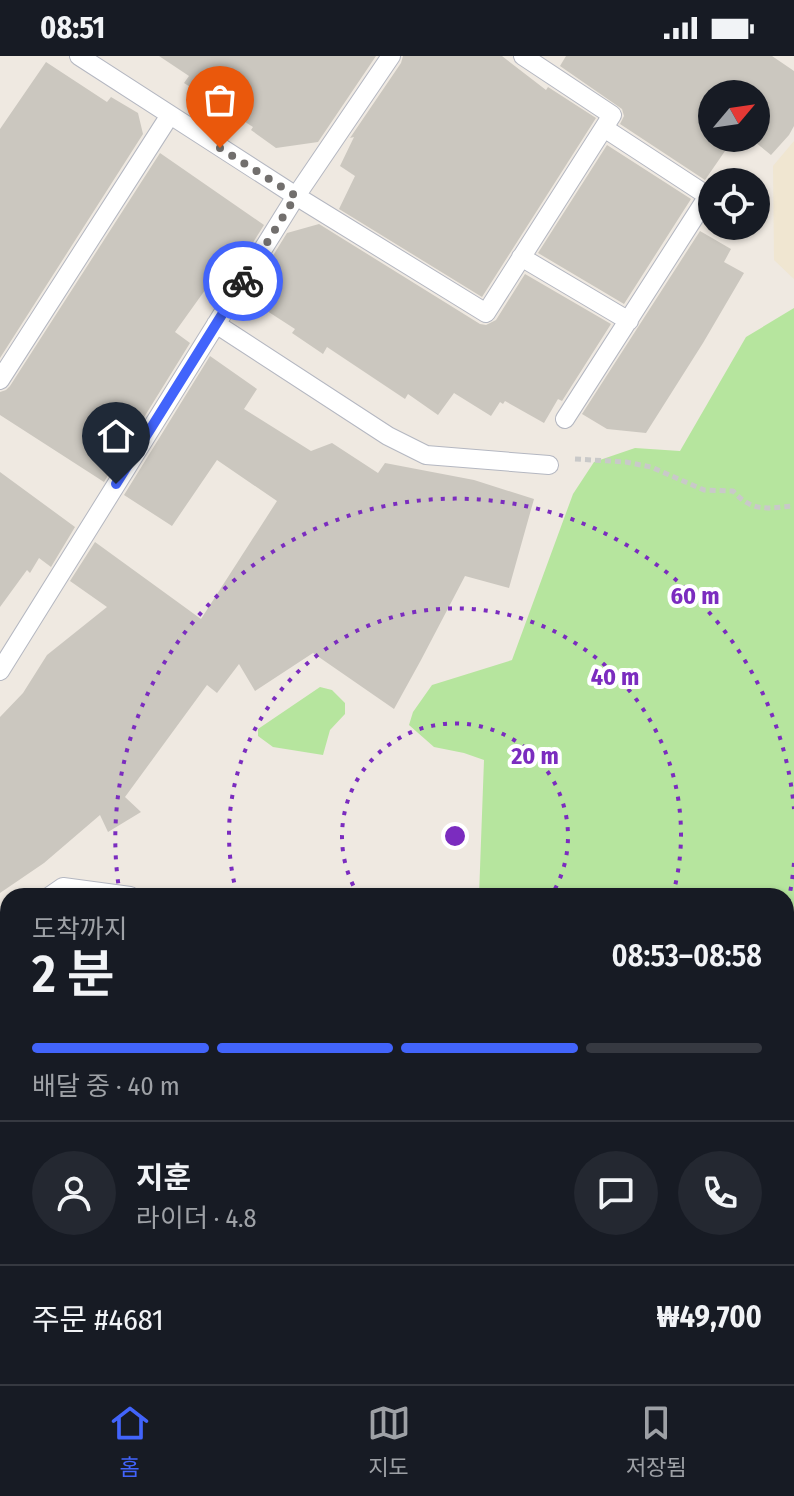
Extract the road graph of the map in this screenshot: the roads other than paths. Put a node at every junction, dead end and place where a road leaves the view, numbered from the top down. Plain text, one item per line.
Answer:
1 (79, 56) edge
2 (391, 56) edge
3 (523, 56) edge
4 (170, 115) junction
5 (604, 128) junction
6 (296, 196) junction
7 (521, 257) junction
8 (629, 321) junction
9 (216, 324) junction
10 (0, 380) edge
11 (565, 419) dead end
12 (549, 465) road end
13 (0, 671) edge

1 - 4 lane
2 - 6 lane
3 - 5 lane
4 - 6 lane
4 - 10 lane
5 - 7 lane
5 - 8 lane
6 - 7 lane
6 - 9 lane
7 - 8 lane
8 - 11 lane
9 - 12 lane
9 - 13 lane

